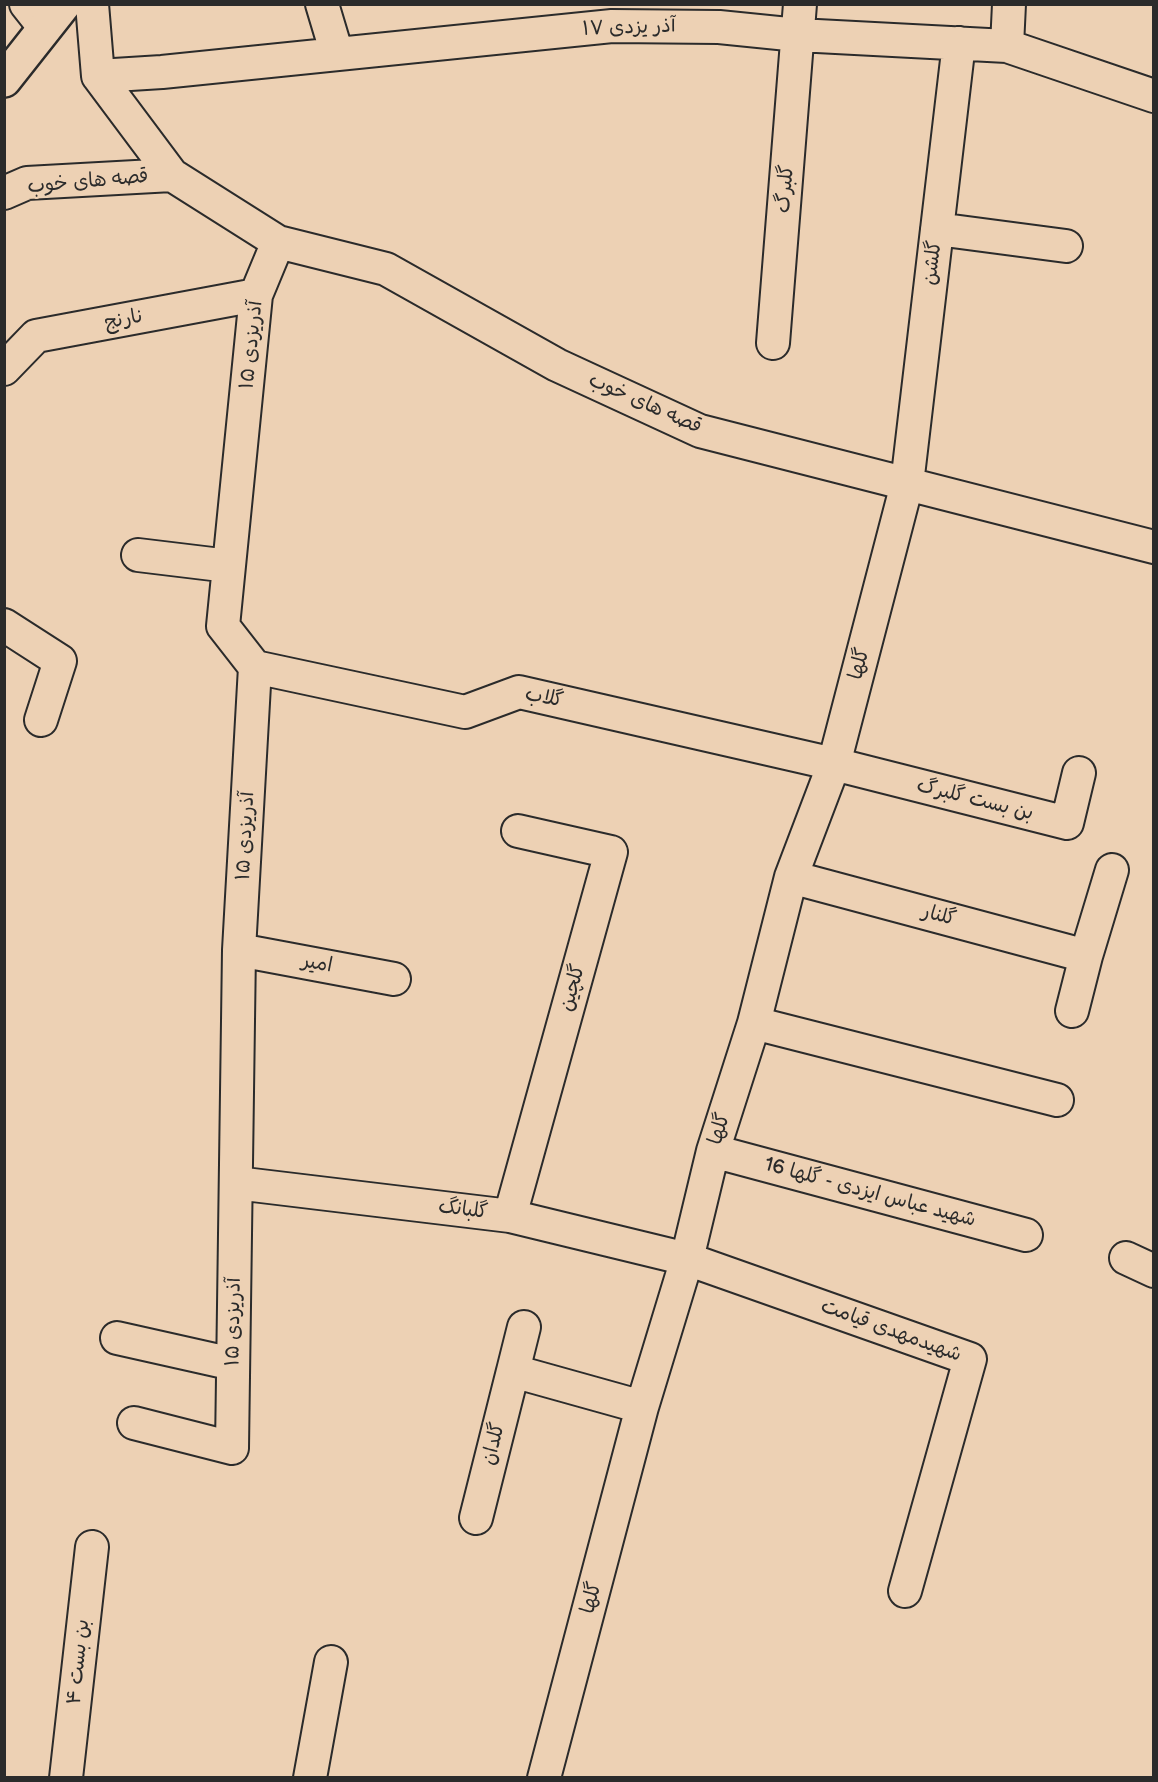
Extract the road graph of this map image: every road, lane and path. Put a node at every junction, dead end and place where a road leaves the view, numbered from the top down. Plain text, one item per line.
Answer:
1 (92, 4) edge
2 (322, 4) edge
3 (1009, 4) edge
4 (45, 12) edge
5 (612, 15) edge
6 (799, 20) edge
7 (959, 43) junction
8 (1007, 46) junction
9 (337, 54) junction
10 (98, 76) junction
11 (4, 80) edge
12 (1154, 96) edge
13 (172, 176) junction
14 (4, 194) edge
15 (937, 229) junction
16 (278, 242) junction
17 (1066, 246) dead end
18 (256, 294) junction
19 (773, 343) dead end
20 (4, 369) edge
21 (907, 484) junction
22 (1154, 547) edge
23 (138, 555) dead end
24 (229, 566) junction
25 (4, 625) edge
26 (255, 667) junction
27 (41, 720) dead end
28 (834, 764) junction
29 (1079, 773) dead end
30 (518, 831) dead end
31 (1112, 870) dead end
32 (791, 877) junction
33 (239, 950) junction
34 (1086, 956) junction
35 (394, 979) dead end
36 (1072, 1011) dead end
37 (754, 1023) junction
38 (1057, 1100) dead end
39 (713, 1151) junction
40 (236, 1182) junction
41 (510, 1216) junction
42 (1026, 1235) dead end
43 (1126, 1258) dead end
44 (687, 1259) junction
45 (1154, 1271) edge
46 (524, 1327) dead end
47 (117, 1338) dead end
48 (233, 1364) junction
49 (513, 1371) junction
50 (642, 1407) junction
51 (134, 1423) dead end
52 (476, 1518) dead end
53 (92, 1547) dead end
54 (905, 1591) dead end
55 (331, 1662) dead end
56 (66, 1778) edge
57 (310, 1778) edge
58 (544, 1778) edge

1 - 10 street
2 - 9 street
3 - 8 street
4 - 11 street
5 - 6 street, آذر یزدی ۱۷
5 - 9 street, آذر یزدی ۱۷
6 - 7 street, آذر یزدی ۱۷
6 - 19 street, گلبرگ
7 - 8 street, آذر یزدی ۱۷
7 - 15 street, گلشن
8 - 12 street, آذر یزدی ۱۷
9 - 10 street, آذر یزدی ۱۷
10 - 13 street, قصه های خوب
13 - 14 street, قصه های خوب
13 - 16 street, قصه های خوب
15 - 17 street
15 - 21 street, گلشن
16 - 18 street, ۱۵ آذریزدی
16 - 21 street, قصه های خوب
18 - 20 street, نارنج
18 - 24 street, ۱۵ آذریزدی
21 - 22 street, قصه های خوب
21 - 28 street, گلها
23 - 24 street
24 - 26 street, ۱۵ آذریزدی
25 - 27 street
26 - 28 street, گلاب
26 - 33 street, ۱۵ آذریزدی
28 - 29 street, بن بست گلبرگ
28 - 32 street, گلها
30 - 41 street, گلچین
31 - 34 street
32 - 34 street, گلنار
32 - 37 street, گلها
33 - 35 street, امیر
33 - 40 street, ۱۵ آذریزدی
34 - 36 street
37 - 38 street
37 - 39 street, گلها
39 - 42 street, شهید عباس ایزدی - گلها 16
39 - 44 street, گلها
40 - 41 street, گلبانگ
40 - 48 street, ۱۵ آذریزدی
41 - 44 street, گلبانگ
43 - 45 street
44 - 50 street, گلها
44 - 54 street, شهیدمهدی قیامت
46 - 49 street, گلدان
47 - 48 street
48 - 51 street, ۱۵ آذریزدی
49 - 50 street
49 - 52 street, گلدان
50 - 58 street, گلها
53 - 56 street, بن بست ۴
55 - 57 street

